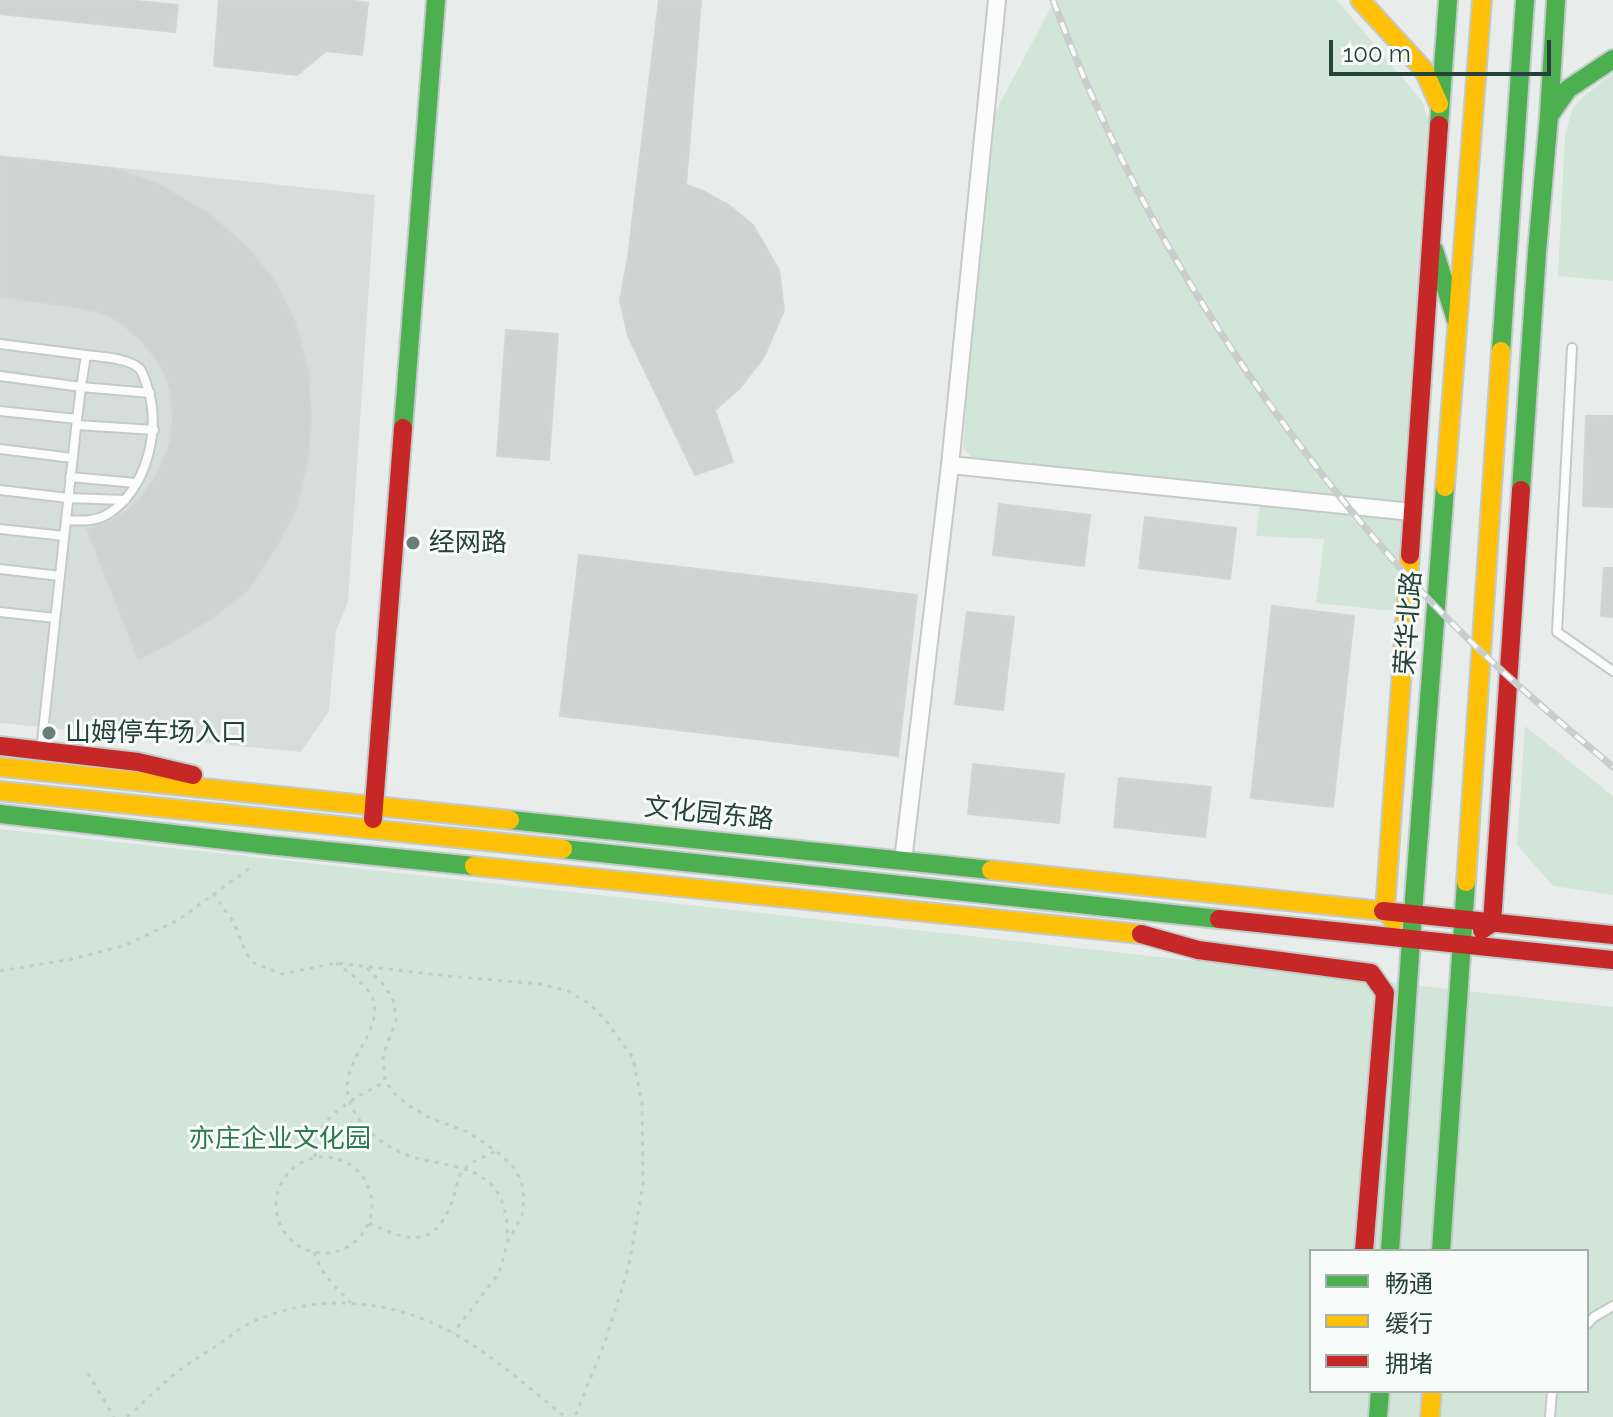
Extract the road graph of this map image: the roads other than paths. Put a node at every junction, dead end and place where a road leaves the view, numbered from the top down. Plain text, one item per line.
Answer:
1 (436, 0) edge
2 (997, 0) edge
3 (1360, 0) edge
4 (1448, 0) edge
5 (1482, 0) edge
6 (1525, 0) edge
7 (1556, 0) edge
8 (1613, 59) edge
9 (1439, 105) junction
10 (1549, 116) junction
11 (1430, 237) junction
12 (1537, 252) junction
13 (1504, 314) junction
14 (1457, 325) junction
15 (0, 344) edge
16 (1572, 348) dead end
17 (86, 355) junction
18 (0, 376) edge
19 (81, 387) junction
20 (150, 393) junction
21 (0, 411) edge
22 (77, 422) junction
23 (154, 430) junction
24 (0, 449) edge
25 (72, 458) junction
26 (950, 465) junction
27 (70, 477) junction
28 (136, 483) junction
29 (0, 490) edge
30 (68, 498) junction
31 (125, 500) junction
32 (1412, 512) junction
33 (66, 520) junction
34 (0, 529) edge
35 (64, 536) junction
36 (0, 569) edge
37 (60, 576) junction
38 (0, 612) edge
39 (55, 618) junction
40 (1434, 628) junction
41 (1613, 671) edge
42 (1400, 690) junction
43 (0, 746) edge
44 (41, 751) junction
45 (0, 767) edge
46 (0, 791) edge
47 (275, 795) junction
48 (78, 799) junction
49 (373, 805) junction
50 (8, 815) edge
51 (373, 828) junction
52 (903, 861) junction
53 (1058, 902) junction
54 (1385, 911) junction
55 (1413, 914) junction
56 (1464, 919) junction
57 (1492, 923) junction
58 (1141, 934) junction
59 (1613, 935) edge
60 (1411, 940) junction
61 (1462, 944) junction
62 (1613, 960) edge
63 (1364, 1249) edge
64 (1390, 1249) edge
65 (1441, 1249) edge
66 (1613, 1306) edge
67 (1589, 1322) edge
68 (1380, 1393) edge
69 (1432, 1393) edge
70 (1552, 1393) edge
71 (1378, 1417) edge
72 (1430, 1417) edge
73 (1550, 1417) edge

1 - 49 main road
2 - 26 street
3 - 9 main road
4 - 9 main road
5 - 14 main road, 荣华北路
6 - 13 main road
7 - 10 main road
8 - 10 main road
9 - 11 main road
10 - 12 main road
11 - 14 main road
11 - 32 main road
12 - 13 main road
12 - 57 main road
13 - 56 main road
14 - 40 main road, 荣华北路
15 - 17 lane
16 - 41 lane
17 - 19 lane
17 - 20 lane
18 - 19 lane
19 - 20 lane
19 - 22 lane
20 - 23 lane
21 - 22 lane
22 - 23 lane
22 - 25 lane
23 - 28 lane
24 - 25 lane
25 - 27 lane
26 - 32 street
26 - 52 street
27 - 28 lane
27 - 30 lane
28 - 31 lane
29 - 30 lane
30 - 31 lane
30 - 33 lane
31 - 33 lane
32 - 42 main road
33 - 35 lane
34 - 35 lane
35 - 37 lane
36 - 37 lane
37 - 39 lane
38 - 39 lane
39 - 44 lane
40 - 42 main road
40 - 55 main road, 荣华北路
42 - 54 main road
43 - 44 main road
44 - 47 main road
45 - 47 main road, 文化园东路
46 - 48 main road, 文化园东路
47 - 49 main road, 文化园东路
48 - 50 main road
48 - 51 main road, 文化园东路
49 - 51 main road
49 - 52 main road, 文化园东路
50 - 58 main road
51 - 53 main road, 文化园东路
52 - 54 main road, 文化园东路
53 - 58 main road
53 - 60 main road, 文化园东路
54 - 55 main road, 文化园东路
54 - 60 main road
55 - 56 main road, 文化园东路
55 - 60 main road, 荣华北路
56 - 57 main road, 文化园东路
56 - 61 main road
57 - 59 main road, 文化园东路
57 - 61 main road
58 - 63 main road
60 - 61 main road, 文化园东路
60 - 64 main road, 荣华北路
61 - 62 main road, 文化园东路
61 - 65 main road
66 - 67 lane
68 - 71 main road
69 - 72 main road
70 - 73 lane

